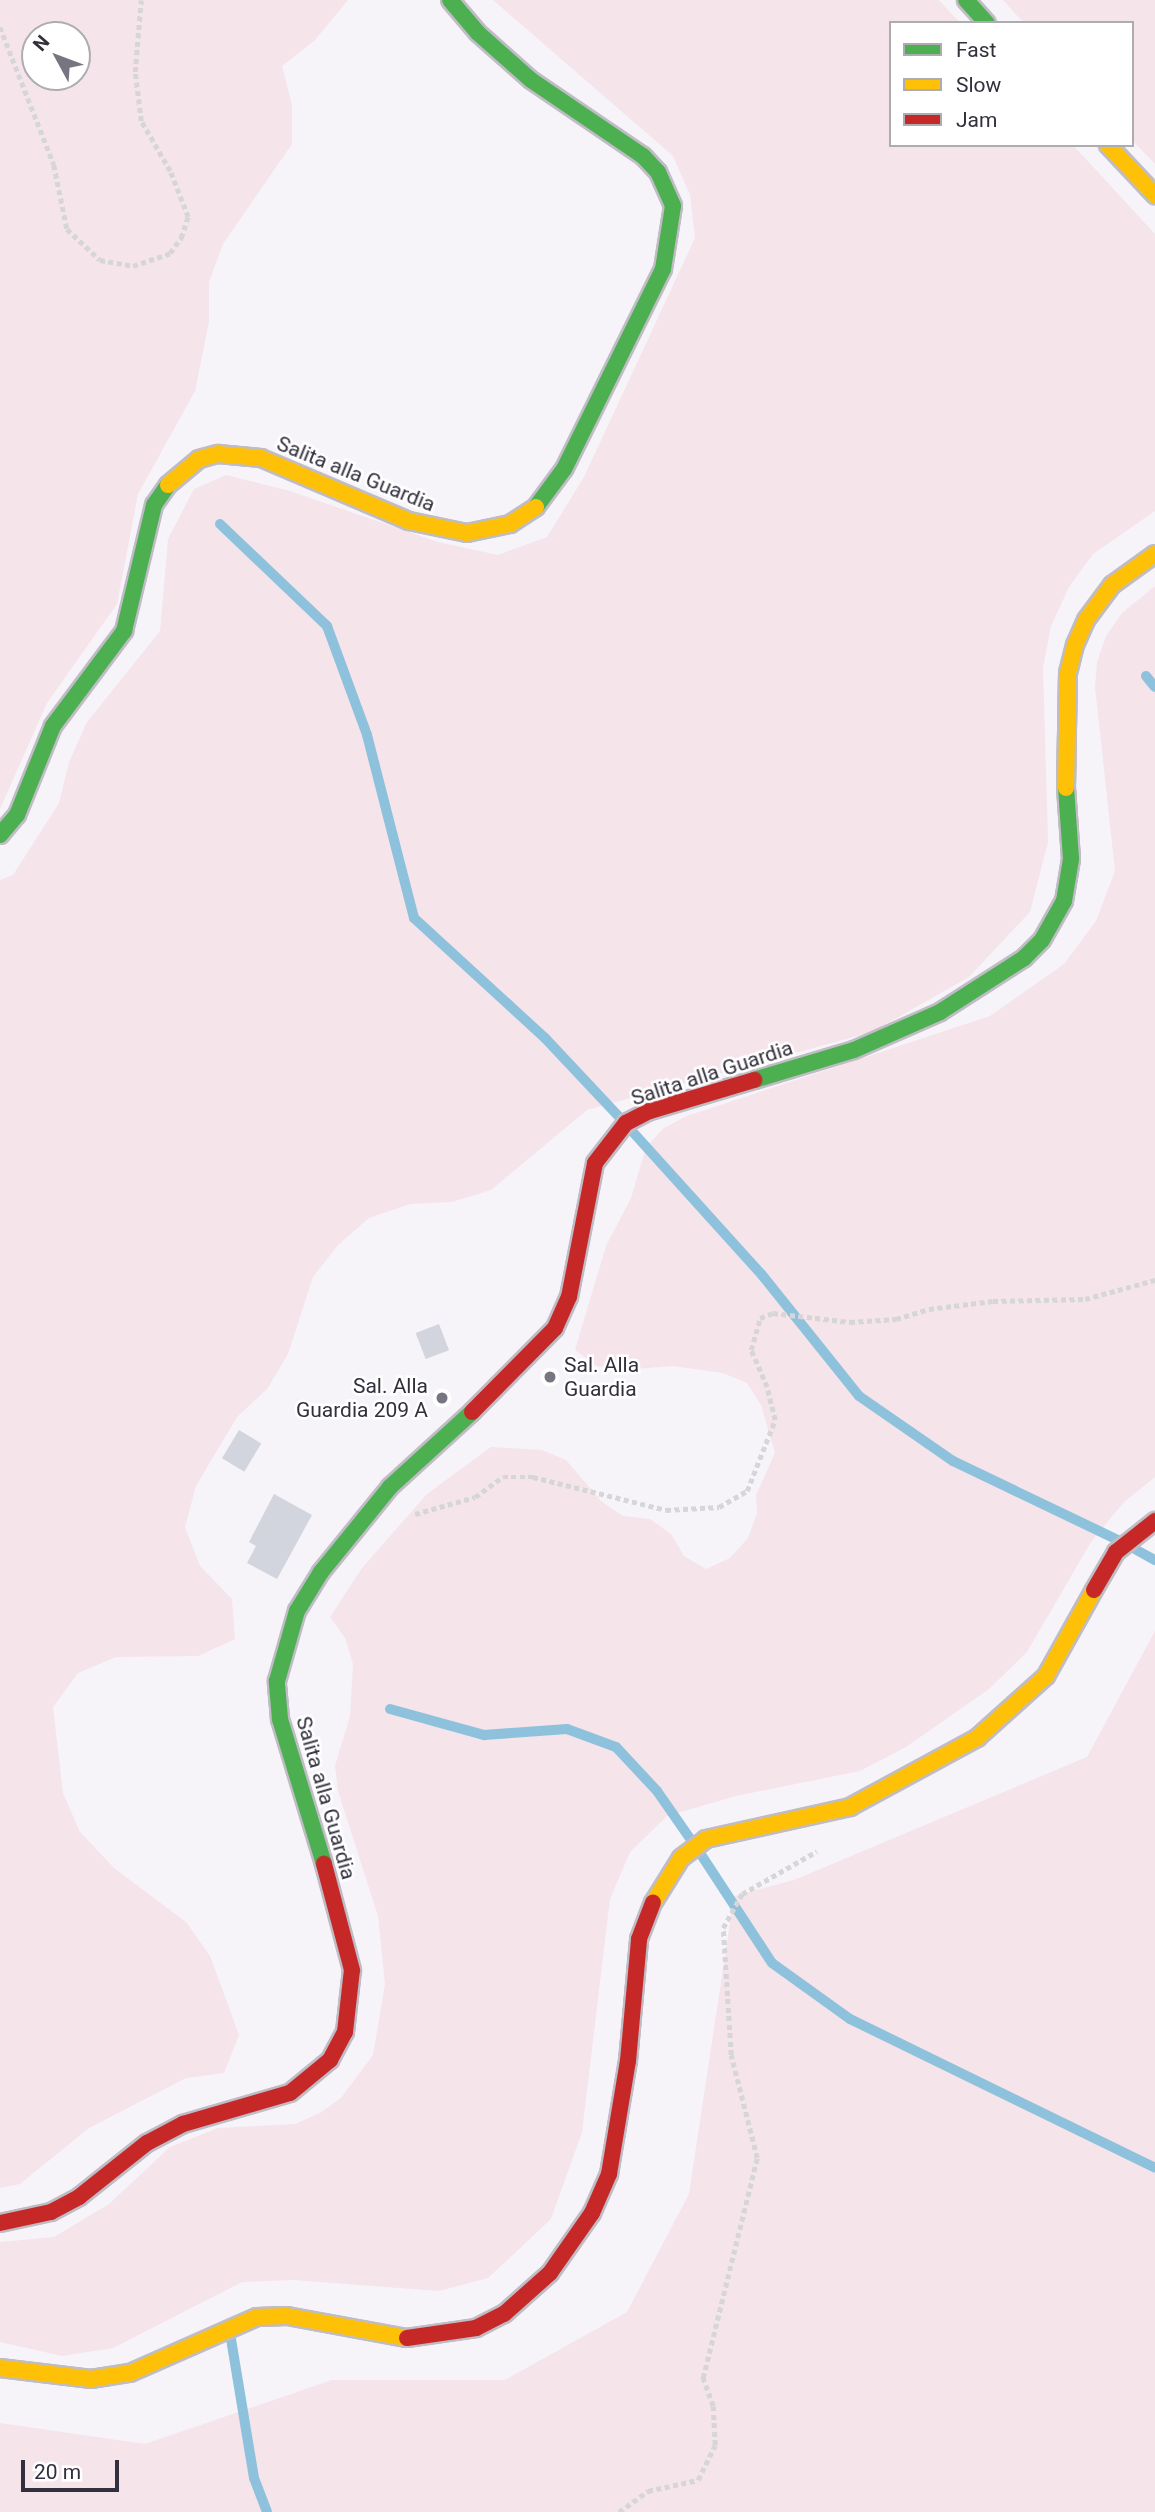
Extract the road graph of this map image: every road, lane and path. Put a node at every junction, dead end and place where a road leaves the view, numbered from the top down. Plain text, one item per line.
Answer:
1 (141, 0) edge
2 (450, 0) edge
3 (966, 0) edge
4 (985, 21) edge
5 (0, 27) edge
6 (1110, 147) edge
7 (1155, 195) edge
8 (1155, 554) edge
9 (0, 835) edge
10 (1155, 1280) edge
11 (409, 1516) dead end
12 (1155, 1521) edge
13 (828, 1846) dead end
14 (0, 2223) edge
15 (0, 2368) edge
16 (619, 2512) edge

1 - 5 path
2 - 9 main road, Salita alla Guardia
3 - 4 main road
6 - 7 main road
8 - 14 main road, Salita alla Guardia
10 - 11 path
12 - 15 main road
13 - 16 path

